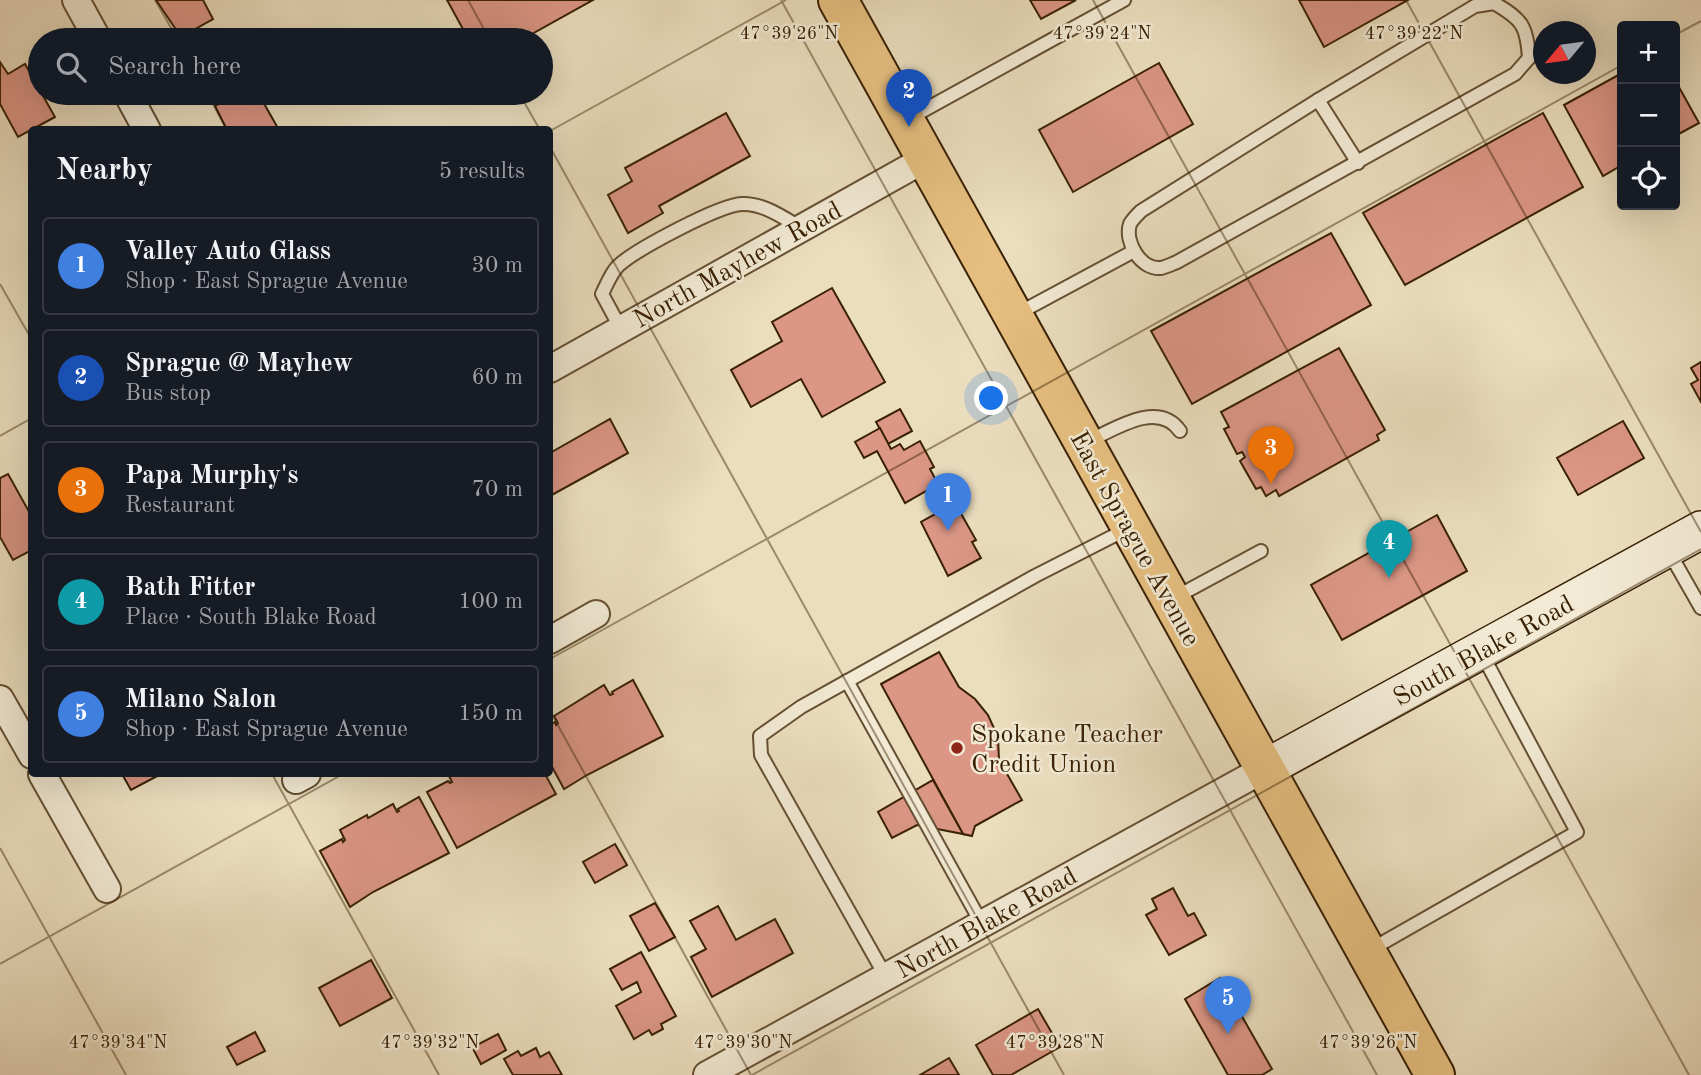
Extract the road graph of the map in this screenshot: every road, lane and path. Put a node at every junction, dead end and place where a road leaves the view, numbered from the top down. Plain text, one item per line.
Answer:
1 (76, 0) edge
2 (838, 0) edge
3 (1124, 0) edge
4 (91, 28) edge
5 (1318, 100) junction
6 (133, 105) edge
7 (905, 121) junction
8 (145, 126) edge
9 (925, 159) junction
10 (1358, 163) junction
11 (801, 228) junction
12 (1133, 251) junction
13 (1013, 316) junction
14 (621, 329) junction
15 (553, 367) edge
16 (1180, 431) dead end
17 (1083, 443) junction
18 (1130, 527) junction
19 (1701, 530) edge
20 (1667, 549) junction
21 (1261, 551) dead end
22 (1170, 600) junction
23 (1701, 608) edge
24 (596, 614) dead end
25 (553, 638) edge
26 (1480, 651) junction
27 (847, 681) junction
28 (0, 700) edge
29 (28, 748) edge
30 (1264, 769) junction
31 (44, 777) edge
32 (107, 889) dead end
33 (982, 924) junction
34 (1366, 952) junction
35 (886, 977) junction
36 (707, 1075) edge
37 (1435, 1075) edge

1 - 4 street
2 - 7 main road, East Sprague Avenue
3 - 7 lane
5 - 10 lane
5 - 10 lane
5 - 12 lane
6 - 8 street
7 - 9 main road, East Sprague Avenue
9 - 11 street, North Mayhew Road
9 - 13 main road, East Sprague Avenue
10 - 12 lane
11 - 14 street, North Mayhew Road
11 - 14 lane
12 - 13 lane
13 - 17 main road, East Sprague Avenue
14 - 15 street, North Mayhew Road
16 - 17 lane
17 - 18 main road, East Sprague Avenue
18 - 22 main road, East Sprague Avenue
18 - 27 lane
19 - 20 street, South Blake Road
20 - 23 lane
20 - 26 street, South Blake Road
21 - 22 lane
22 - 30 main road, East Sprague Avenue
24 - 25 street
26 - 30 street, South Blake Road
26 - 34 lane
27 - 33 lane
27 - 35 lane
28 - 29 street
30 - 33 street, North Blake Road
30 - 34 main road, East Sprague Avenue
31 - 32 street
33 - 35 street, North Blake Road
34 - 37 main road, East Sprague Avenue
35 - 36 street, North Blake Road

